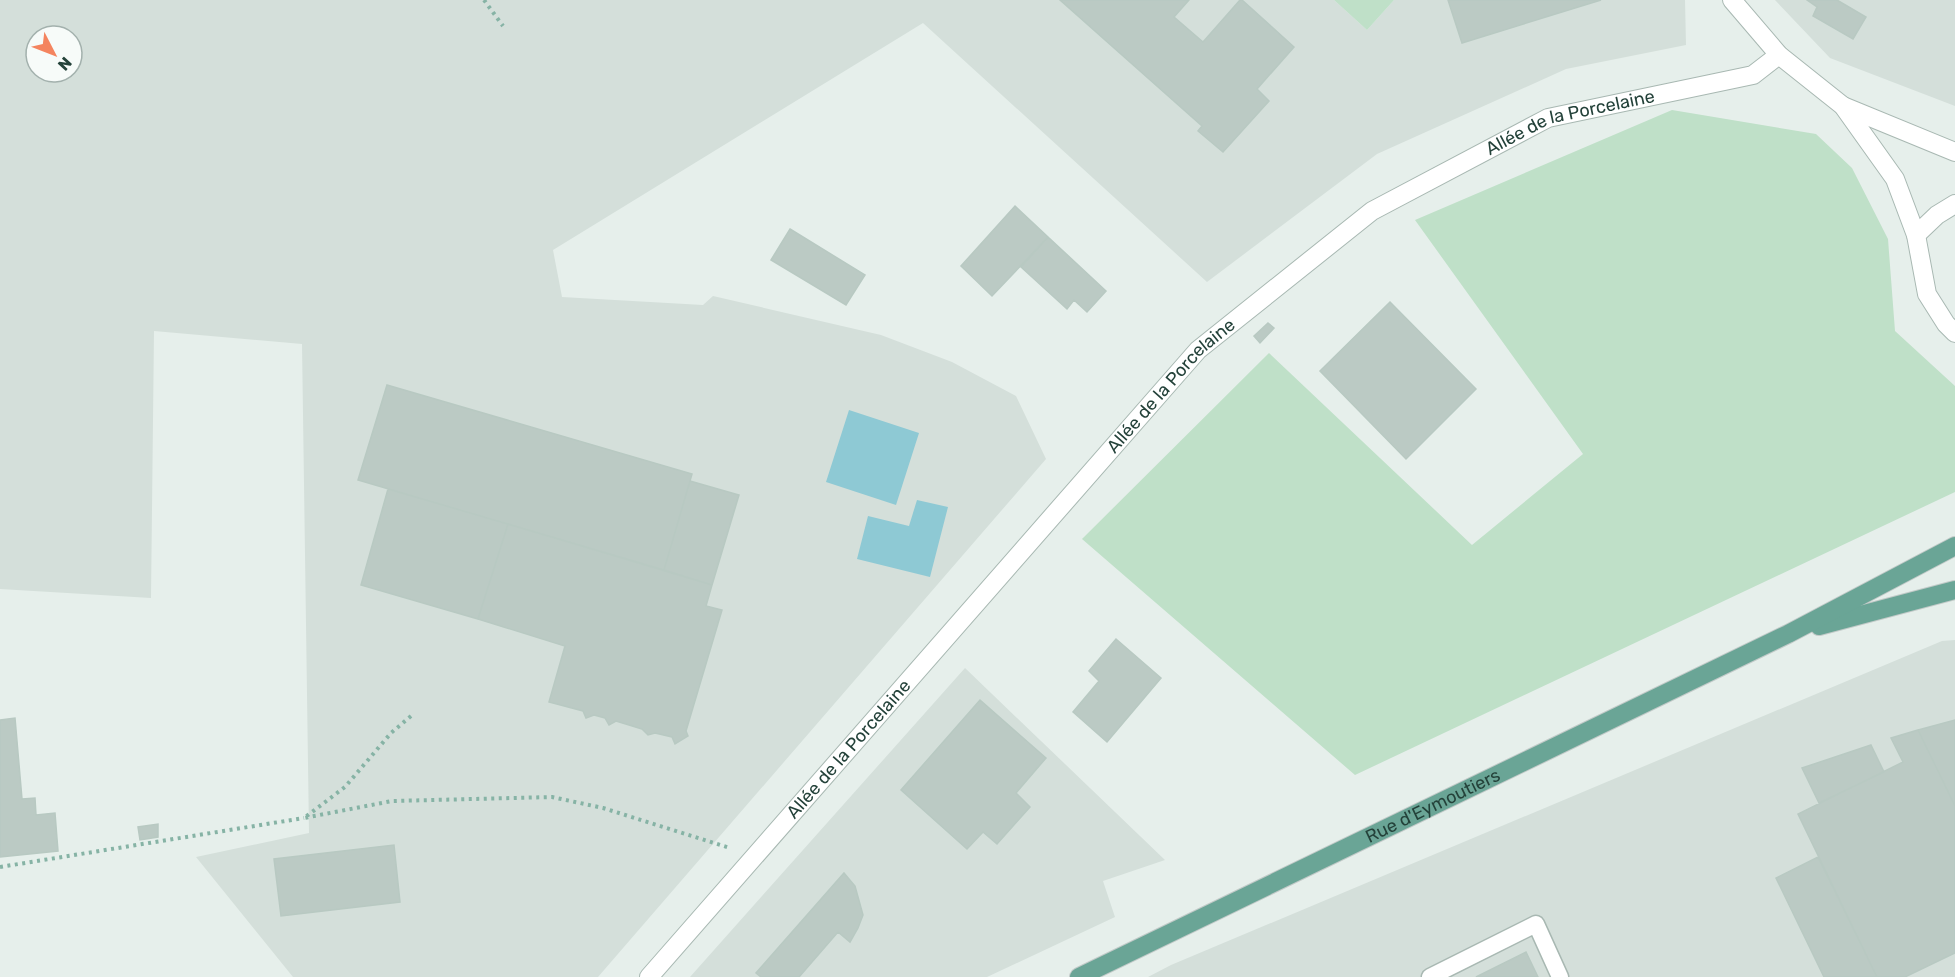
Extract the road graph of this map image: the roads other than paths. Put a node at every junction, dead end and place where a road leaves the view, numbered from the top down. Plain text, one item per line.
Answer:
1 (1732, 0) edge
2 (1779, 55) junction
3 (1843, 106) junction
4 (1955, 152) edge
5 (1955, 204) edge
6 (1916, 234) junction
7 (1955, 333) edge
8 (1955, 546) edge
9 (1955, 590) edge
10 (1788, 634) junction
11 (649, 977) edge
12 (1079, 977) edge
13 (1430, 977) edge
14 (1560, 977) edge

1 - 2 street
2 - 3 street
2 - 11 street, Allée de la Porcelaine
3 - 4 street
3 - 6 street
5 - 6 street
6 - 7 street
8 - 10 main road
9 - 10 main road
10 - 12 main road, Rue d'Eymoutiers
13 - 14 lane

